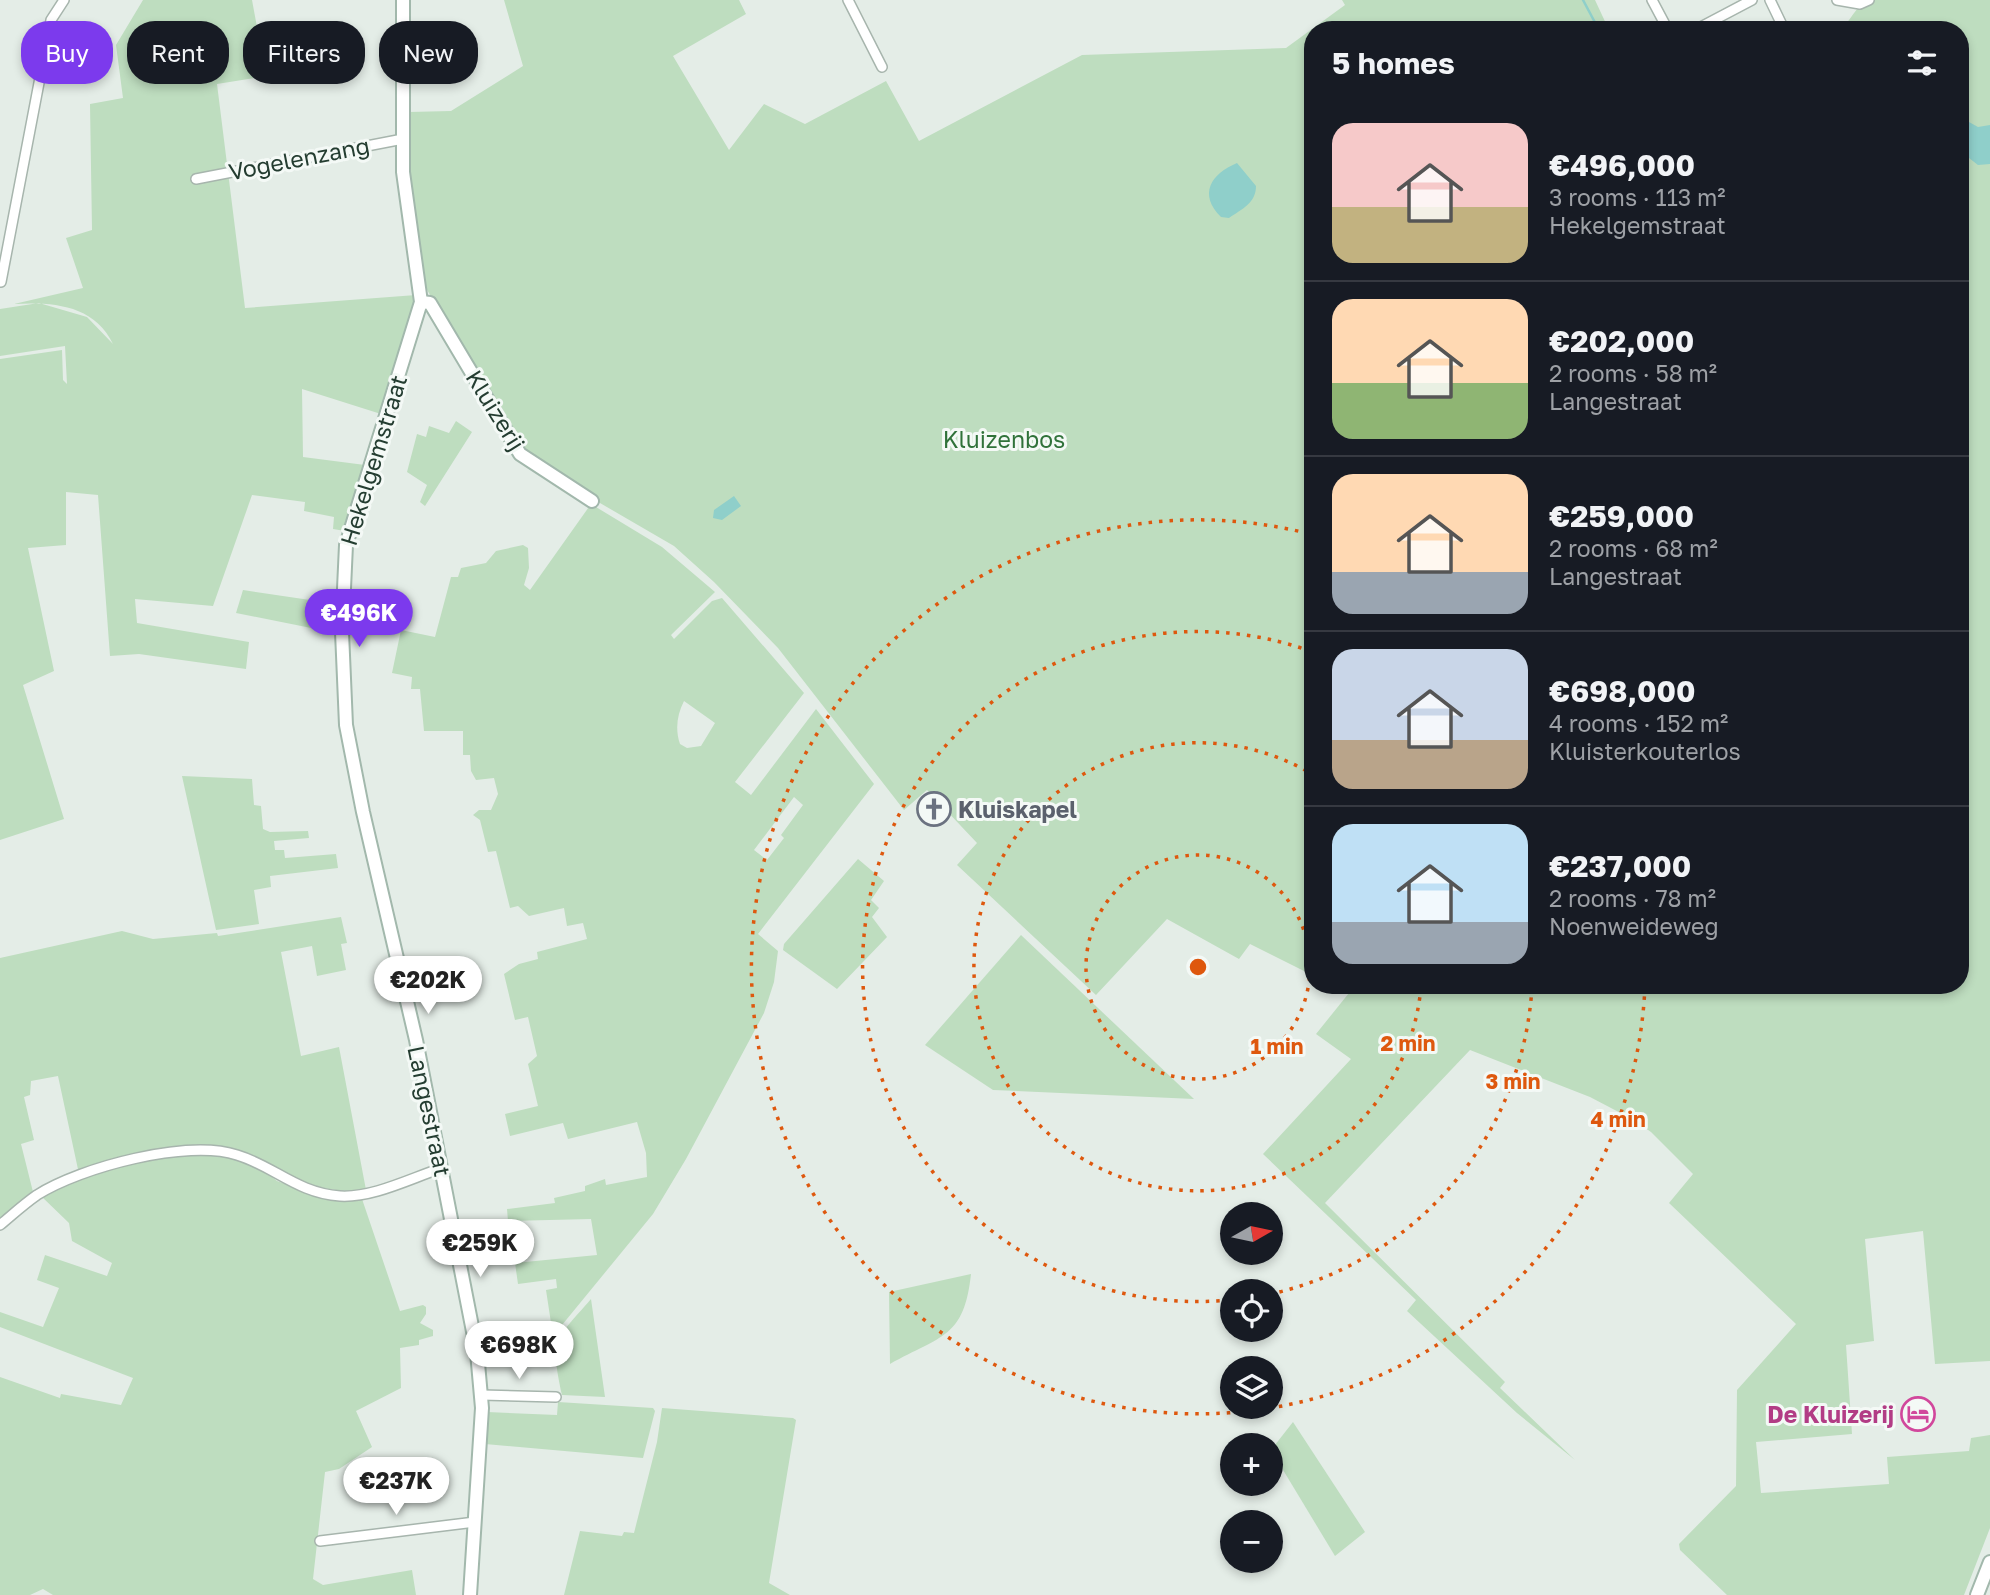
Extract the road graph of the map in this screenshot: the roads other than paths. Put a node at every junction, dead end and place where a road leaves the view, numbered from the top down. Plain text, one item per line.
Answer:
1 (64, 0) edge
2 (403, 0) edge
3 (848, 0) edge
4 (1652, 0) edge
5 (1752, 0) edge
6 (1770, 0) edge
7 (1837, 0) edge
8 (1869, 0) edge
9 (1663, 21) edge
10 (1712, 21) edge
11 (1780, 21) edge
12 (882, 67) dead end
13 (403, 139) junction
14 (196, 179) dead end
15 (1, 282) edge
16 (421, 302) junction
17 (592, 501) dead end
18 (408, 1001) joint
19 (442, 1168) junction
20 (0, 1225) edge
21 (482, 1395) junction
22 (556, 1397) dead end
23 (475, 1522) junction
24 (320, 1541) dead end
25 (1990, 1562) edge
26 (470, 1595) edge
27 (1977, 1595) edge

1 - 15 street
2 - 13 street, Hekelgemstraat
3 - 12 street
4 - 9 street
5 - 10 street
6 - 11 street
7 - 8 street
13 - 14 street, Vogelenzang
13 - 16 street, Hekelgemstraat
16 - 17 street, Kluizerij
16 - 18 street, Hekelgemstraat
18 - 19 street, Langestraat
19 - 20 street
19 - 21 street, Langestraat
21 - 22 street
21 - 23 street, Langestraat
23 - 24 street
23 - 26 street, Langestraat
25 - 27 street

